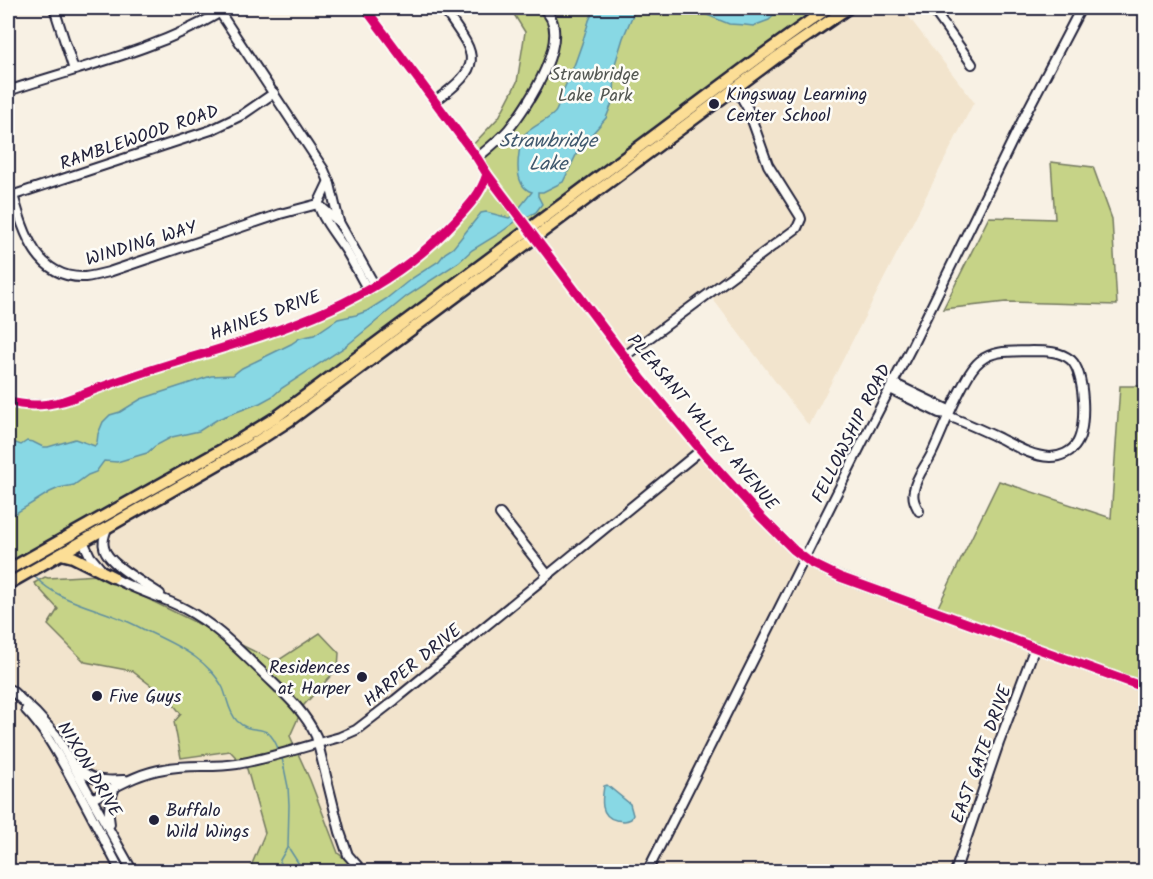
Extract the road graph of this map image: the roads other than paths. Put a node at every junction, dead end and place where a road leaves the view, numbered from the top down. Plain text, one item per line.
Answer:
1 (54, 8) edge
2 (443, 8) edge
3 (542, 8) edge
4 (828, 8) edge
5 (848, 8) edge
6 (932, 8) edge
7 (1081, 8) edge
8 (369, 9) edge
9 (219, 10) edge
10 (972, 64) dead end
11 (74, 70) junction
12 (736, 88) junction
13 (8, 91) edge
14 (274, 93) junction
15 (435, 101) junction
16 (477, 158) junction
17 (487, 174) junction
18 (328, 181) junction
19 (10, 196) edge
20 (318, 204) junction
21 (339, 222) junction
22 (529, 229) junction
23 (371, 288) junction
24 (625, 356) junction
25 (891, 386) junction
26 (8, 401) edge
27 (948, 414) junction
28 (701, 450) junction
29 (118, 507) junction
30 (919, 511) dead end
31 (500, 514) dead end
32 (107, 528) junction
33 (83, 541) junction
34 (61, 554) junction
35 (804, 559) junction
36 (8, 570) edge
37 (547, 574) junction
38 (113, 577) junction
39 (8, 584) edge
40 (171, 602) junction
41 (1035, 647) junction
42 (9, 687) edge
43 (1146, 688) edge
44 (317, 743) junction
45 (70, 759) junction
46 (129, 780) junction
47 (115, 787) junction
48 (87, 800) junction
49 (112, 835) junction
50 (121, 872) edge
51 (133, 872) edge
52 (363, 872) edge
53 (647, 872) edge
54 (955, 872) edge

1 - 11 street
2 - 15 street
3 - 16 street
4 - 22 highway
5 - 12 highway
6 - 10 street
7 - 25 street, FELLOWSHIP ROAD
8 - 15 street, PLEASANT VALLEY AVENUE
9 - 11 street
9 - 14 street
11 - 13 street
12 - 22 highway
12 - 24 street
14 - 18 street
14 - 19 street, RAMBLEWOOD ROAD
15 - 16 street, PLEASANT VALLEY AVENUE
16 - 17 street, PLEASANT VALLEY AVENUE
17 - 22 street, PLEASANT VALLEY AVENUE
17 - 23 street, HAINES DRIVE
18 - 20 street
18 - 21 street
19 - 20 street, WINDING WAY
20 - 21 street
20 - 23 street
21 - 23 street
22 - 24 street, PLEASANT VALLEY AVENUE
22 - 29 highway
22 - 32 highway
23 - 26 street, HAINES DRIVE
24 - 28 street, PLEASANT VALLEY AVENUE
25 - 27 street
25 - 35 street, FELLOWSHIP ROAD
27 - 27 street
27 - 30 street
28 - 35 street, PLEASANT VALLEY AVENUE
28 - 37 street, HARPER DRIVE
29 - 33 highway
29 - 36 highway
31 - 37 street
32 - 33 highway
32 - 40 street
33 - 34 highway
33 - 38 street
34 - 38 highway
34 - 39 highway
35 - 41 street, PLEASANT VALLEY AVENUE
35 - 53 street, FELLOWSHIP ROAD
37 - 44 street, HARPER DRIVE
38 - 40 street
40 - 44 street
41 - 43 street, PLEASANT VALLEY AVENUE
41 - 54 street, EAST GATE DRIVE
42 - 45 street, NIXON DRIVE
42 - 48 street, NIXON DRIVE
44 - 46 street, HARPER DRIVE
44 - 52 street
45 - 46 street
45 - 48 street, NIXON DRIVE
46 - 47 street, HARPER DRIVE
47 - 48 street, HARPER DRIVE
47 - 49 street
48 - 49 street, NIXON DRIVE
48 - 50 street, NIXON DRIVE
49 - 51 street, NIXON DRIVE

